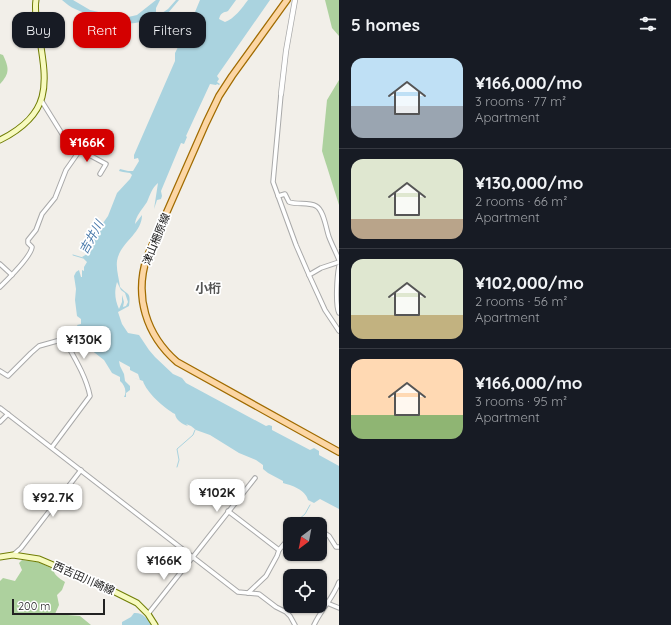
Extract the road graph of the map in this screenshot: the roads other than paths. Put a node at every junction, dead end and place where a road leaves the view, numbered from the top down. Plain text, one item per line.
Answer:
1 (36, 0) edge
2 (287, 0) edge
3 (295, 0) edge
4 (281, 94) joint
5 (41, 100) junction
6 (0, 140) edge
7 (80, 150) junction
8 (100, 174) dead end
9 (278, 196) junction
10 (339, 261) edge
11 (0, 264) edge
12 (339, 266) edge
13 (12, 275) junction
14 (309, 275) junction
15 (0, 287) edge
16 (339, 313) edge
17 (339, 331) edge
18 (0, 371) edge
19 (0, 408) edge
20 (8, 414) junction
21 (0, 422) edge
22 (52, 447) junction
23 (339, 452) edge
24 (81, 470) junction
25 (254, 478) dead end
26 (228, 511) junction
27 (327, 535) edge
28 (283, 545) edge
29 (339, 547) edge
30 (279, 550) junction
31 (13, 555) junction
32 (0, 557) edge
33 (192, 557) junction
34 (339, 582) edge
35 (337, 592) edge
36 (248, 593) junction
37 (327, 603) joint
38 (339, 608) edge
39 (321, 613) edge
40 (148, 614) junction
41 (155, 625) edge
42 (295, 625) edge
43 (314, 625) edge

1 - 5 main road
2 - 23 main road, 津山柵原線
3 - 4 street
4 - 9 street
5 - 6 main road
5 - 7 street
7 - 8 street
7 - 13 street
9 - 10 street
9 - 14 street
10 - 14 street
11 - 13 street
12 - 16 street
13 - 15 street
14 - 17 street
18 - 22 street
19 - 20 street
20 - 21 street
20 - 22 street
22 - 24 street
24 - 31 street
24 - 33 street
25 - 26 street
26 - 30 street
26 - 33 street
27 - 29 street
28 - 30 street
30 - 36 street
31 - 32 main road, 西吉田川崎線
31 - 40 main road, 西吉田川崎線
33 - 36 street
33 - 40 street
34 - 35 street
35 - 37 street
36 - 42 street
37 - 38 street
39 - 43 street
40 - 41 main road, 西吉田川崎線

